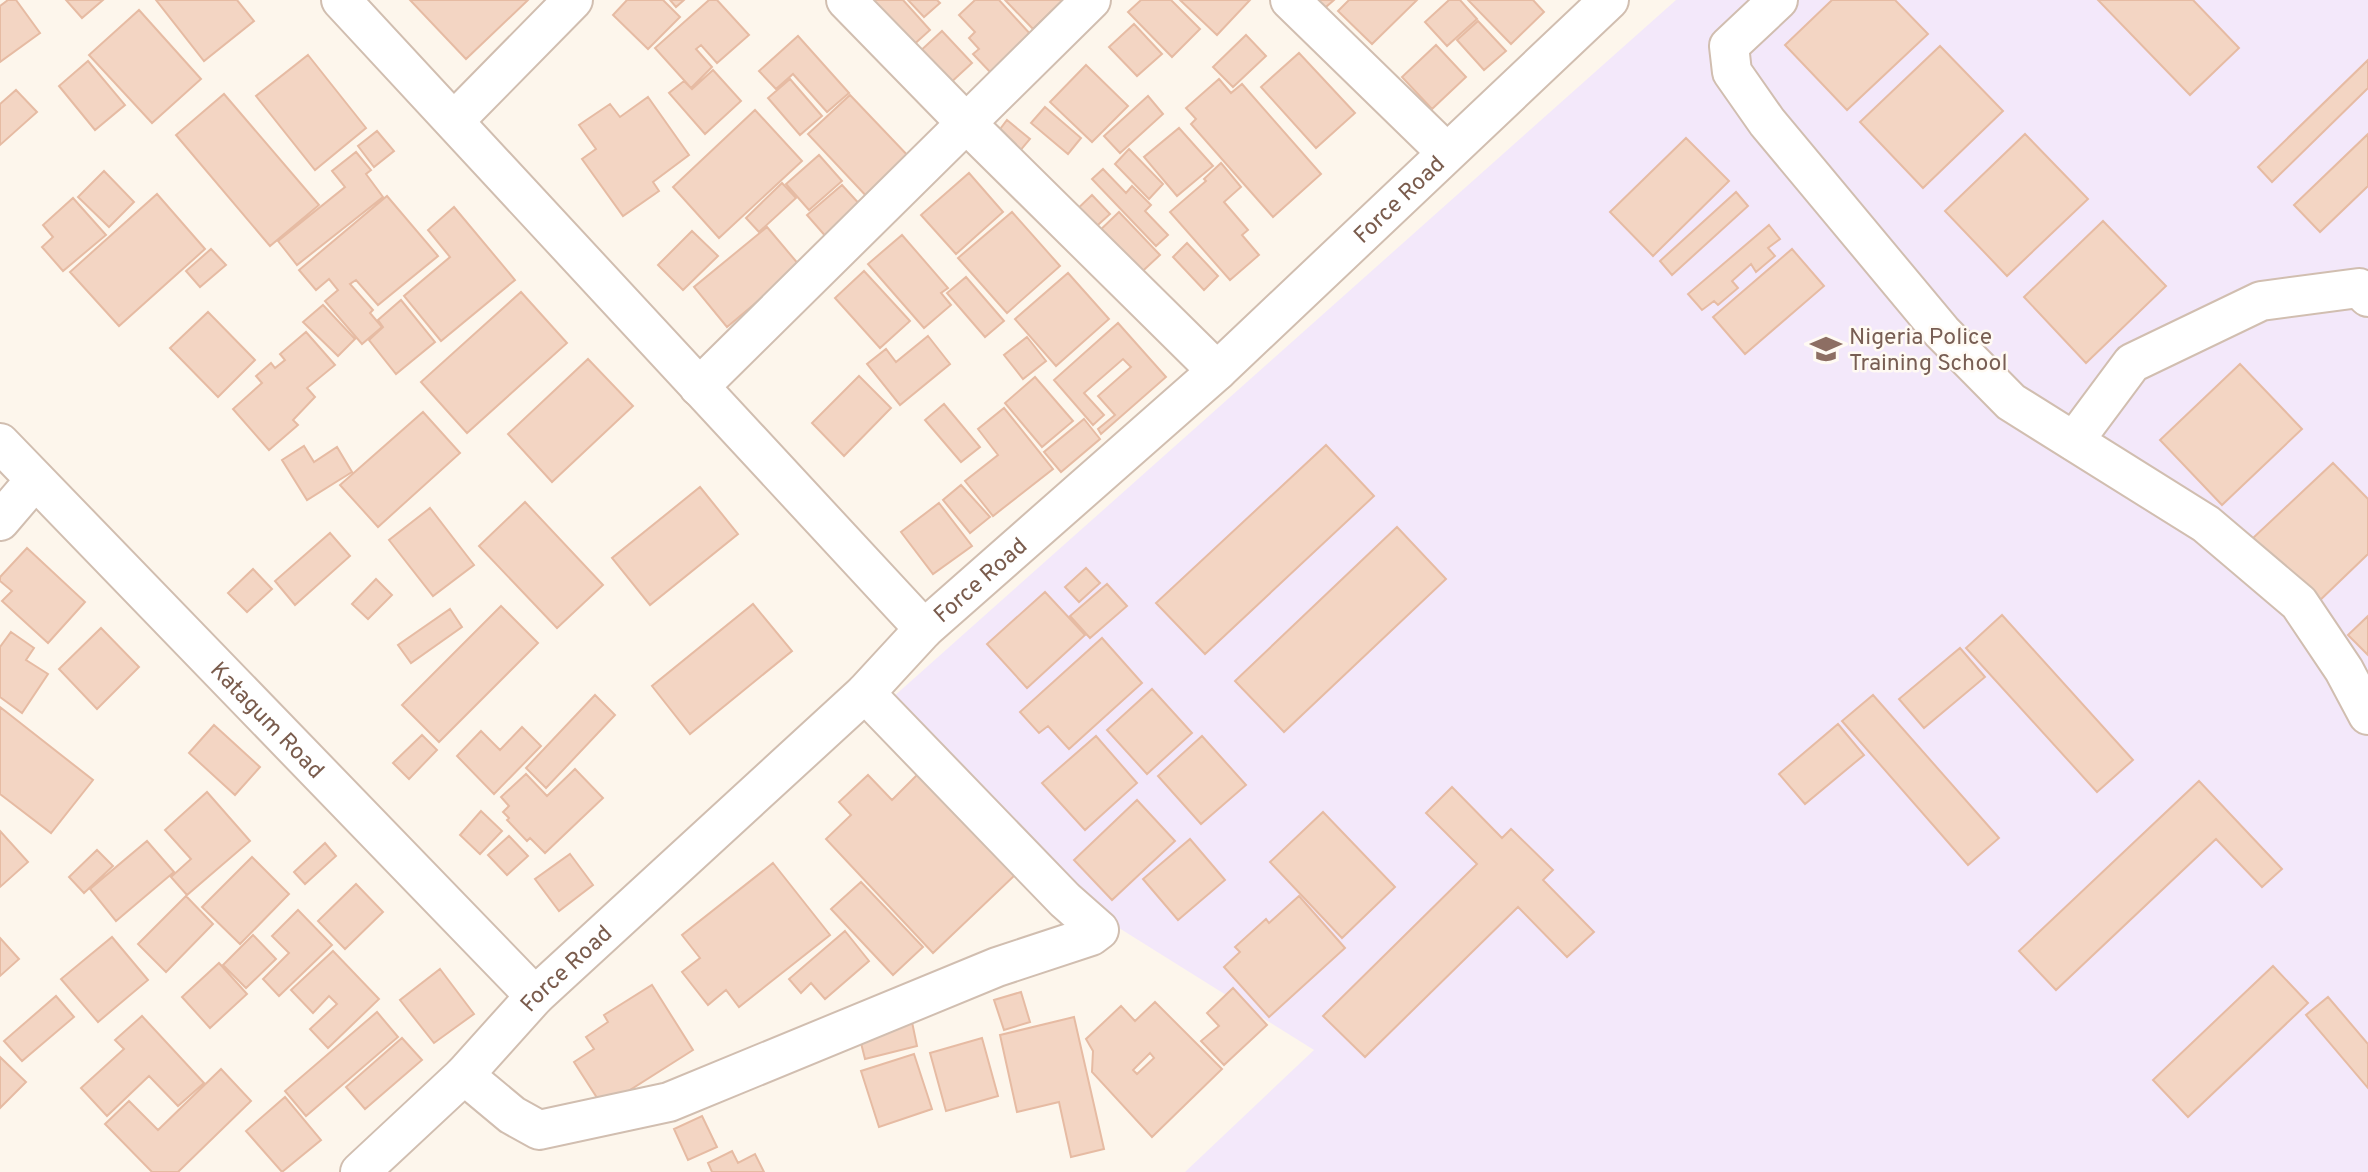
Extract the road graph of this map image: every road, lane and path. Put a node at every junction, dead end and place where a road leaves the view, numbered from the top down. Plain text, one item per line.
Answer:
1 (341, 0) edge
2 (573, 0) edge
3 (846, 0) edge
4 (1091, 0) edge
5 (1290, 0) edge
6 (1609, 0) edge
7 (1778, 0) edge
8 (454, 121) junction
9 (965, 122) junction
10 (1446, 152) junction
11 (2368, 297) edge
12 (1217, 371) junction
13 (699, 387) junction
14 (2074, 441) junction
15 (0, 443) edge
16 (35, 480) junction
17 (0, 521) edge
18 (924, 629) junction
19 (865, 693) junction
20 (2368, 715) edge
21 (535, 996) junction
22 (464, 1075) junction
23 (360, 1172) edge

1 - 8 street
2 - 8 street
3 - 9 street
4 - 9 street
5 - 10 street
6 - 10 street, Force Road
7 - 14 street
8 - 13 street
9 - 12 street
9 - 13 street
10 - 12 street, Force Road
11 - 14 street
12 - 18 street, Force Road
13 - 18 street
14 - 20 street
15 - 16 street, Katagum Road
16 - 17 street
16 - 21 street, Katagum Road
18 - 19 street, Force Road
19 - 21 street, Force Road
19 - 22 street
21 - 22 street, Force Road
22 - 23 street, Force Road

